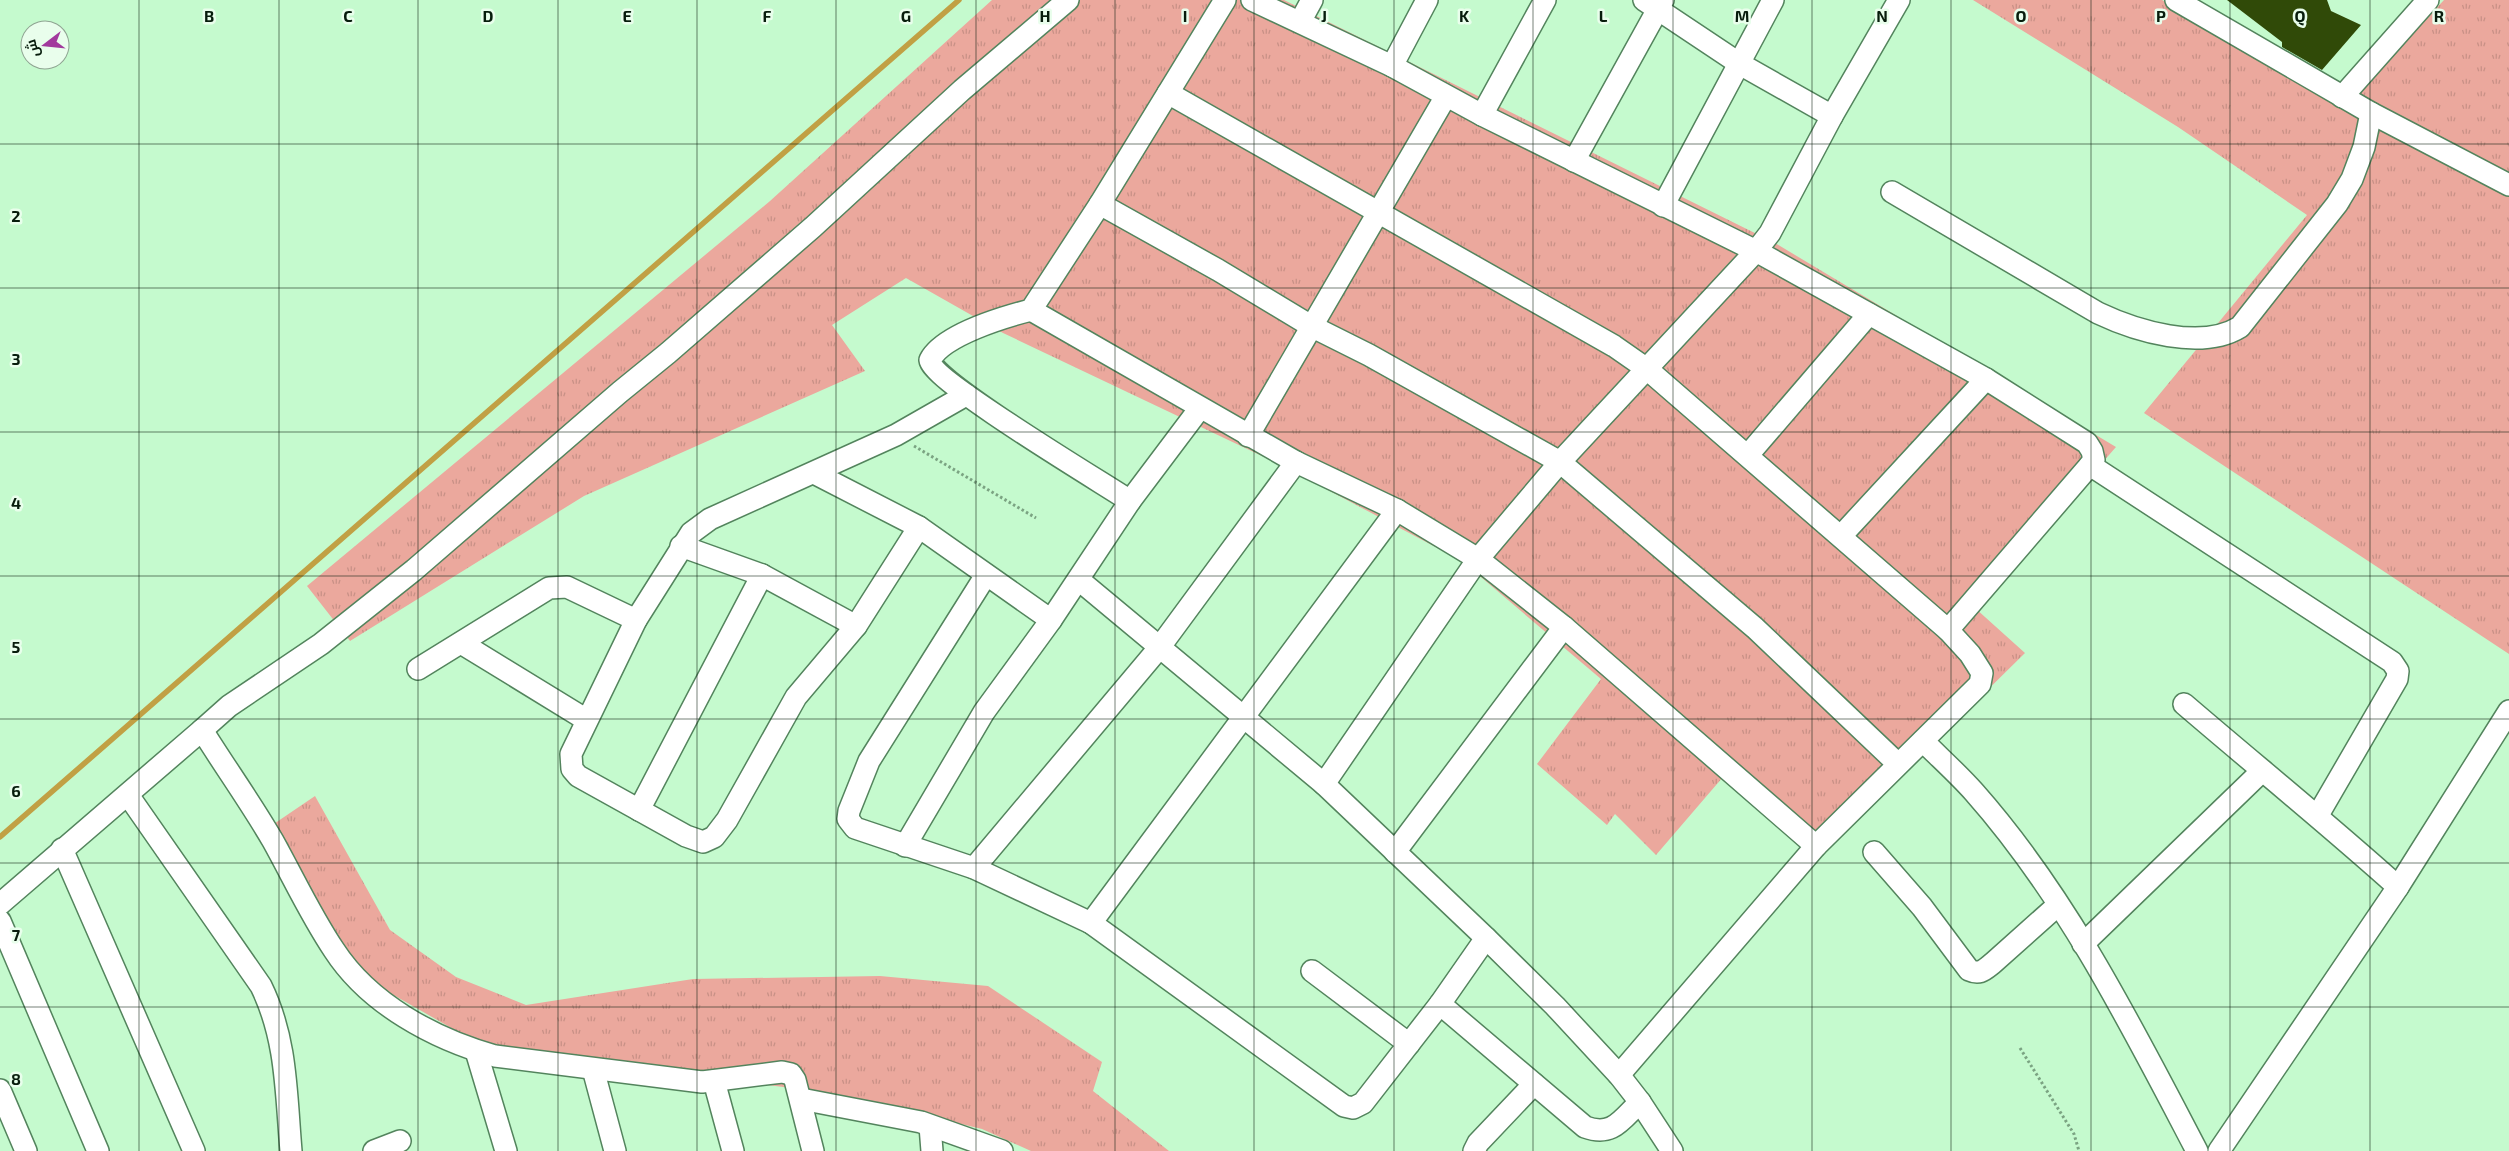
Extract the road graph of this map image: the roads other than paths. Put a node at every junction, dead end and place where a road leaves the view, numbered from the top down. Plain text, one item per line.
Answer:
1 (1068, 0) edge
2 (1225, 0) edge
3 (1312, 0) edge
4 (1427, 0) edge
5 (1545, 0) edge
6 (1773, 0) edge
7 (1899, 0) edge
8 (2176, 0) edge
9 (2428, 0) edge
10 (1261, 2) edge
11 (1655, 3) edge
12 (1300, 22) junction
13 (1740, 64) junction
14 (1392, 66) junction
15 (1168, 93) junction
16 (1446, 96) junction
17 (2342, 96) junction
18 (2371, 113) junction
19 (1482, 115) junction
20 (1832, 116) junction
21 (1574, 161) junction
22 (2509, 185) edge
23 (1892, 192) dead end
24 (1100, 204) junction
25 (1663, 206) junction
26 (1378, 211) junction
27 (1756, 251) junction
28 (1031, 310) junction
29 (1869, 314) junction
30 (1311, 326) junction
31 (1647, 369) junction
32 (1986, 379) junction
33 (966, 395) junction
34 (1200, 408) junction
35 (1248, 436) junction
36 (1748, 454) junction
37 (1296, 462) junction
38 (1560, 462) junction
39 (2090, 465) junction
40 (814, 473) junction
41 (1130, 501) junction
42 (1397, 510) junction
43 (919, 527) junction
44 (1841, 536) junction
45 (681, 546) junction
46 (1478, 559) junction
47 (762, 575) junction
48 (986, 575) junction
49 (1079, 580) junction
50 (636, 620) junction
51 (1051, 620) junction
52 (856, 626) junction
53 (1564, 627) junction
54 (1948, 630) junction
55 (461, 642) junction
56 (1159, 648) junction
57 (418, 670) dead end
58 (2184, 704) dead end
59 (2509, 711) edge
60 (1246, 717) junction
61 (585, 719) junction
62 (202, 730) junction
63 (1923, 741) junction
64 (1898, 764) junction
65 (2261, 772) junction
66 (1324, 784) junction
67 (128, 795) junction
68 (639, 810) junction
69 (2318, 815) junction
70 (905, 846) junction
71 (1816, 846) junction
72 (62, 849) junction
73 (1395, 852) junction
74 (1874, 852) dead end
75 (974, 868) junction
76 (2398, 887) junction
77 (0, 904) edge
78 (2058, 905) junction
79 (0, 921) edge
80 (1091, 924) junction
81 (1486, 938) junction
82 (2083, 944) junction
83 (1312, 971) dead end
84 (1440, 1004) junction
85 (1409, 1044) junction
86 (476, 1051) junction
87 (593, 1069) junction
88 (1619, 1075) junction
89 (714, 1081) junction
90 (1534, 1084) junction
91 (0, 1090) edge
92 (801, 1099) junction
93 (1640, 1102) junction
94 (930, 1126) junction
95 (400, 1141) dead end
96 (26, 1151) edge
97 (98, 1151) edge
98 (194, 1151) edge
99 (291, 1151) edge
100 (374, 1151) edge
101 (506, 1151) edge
102 (615, 1151) edge
103 (733, 1151) edge
104 (813, 1151) edge
105 (932, 1151) edge
106 (1002, 1151) edge
107 (1474, 1151) edge
108 (1672, 1151) edge
109 (2197, 1151) edge
110 (2219, 1151) edge

1 - 62 street
2 - 15 street
3 - 12 street
4 - 14 street
5 - 19 street
6 - 13 street
7 - 20 street
8 - 17 street
9 - 17 street
10 - 12 street
11 - 13 street
11 - 21 street
12 - 14 street
13 - 20 street
13 - 25 street
14 - 16 street
15 - 24 street
15 - 26 street
16 - 19 street
16 - 26 street
17 - 18 street
18 - 22 street
18 - 23 street
19 - 21 street
20 - 27 street
21 - 25 street
24 - 28 street
24 - 30 street
25 - 27 street
26 - 30 street
26 - 31 street
27 - 29 street
27 - 31 street
28 - 33 street
28 - 34 street
29 - 32 street
29 - 36 street
30 - 35 street
30 - 38 street
31 - 36 street
31 - 38 street
32 - 39 street
32 - 44 street
33 - 40 street
33 - 41 street
34 - 35 street
34 - 41 street
35 - 37 street
36 - 44 street
37 - 42 street
37 - 56 street
38 - 46 street
38 - 64 street
39 - 54 street
39 - 69 street
40 - 43 street
40 - 45 street
41 - 49 street
42 - 46 street
42 - 60 street
43 - 48 street
43 - 52 street
44 - 54 street
45 - 47 street
45 - 50 street
46 - 53 street
46 - 66 street
47 - 52 street
47 - 68 street
48 - 51 street
48 - 70 street
49 - 51 street
49 - 56 street
50 - 55 street
50 - 61 street
51 - 70 street
52 - 68 street
53 - 71 street
53 - 73 street
54 - 63 street
55 - 57 street
55 - 61 street
56 - 60 street
56 - 75 street
58 - 65 street
59 - 76 street
60 - 66 street
60 - 80 street
61 - 68 street
62 - 67 street
62 - 86 street
63 - 64 street
63 - 78 street
64 - 71 street
65 - 69 street
65 - 82 street
66 - 73 street
67 - 72 street
67 - 99 street
69 - 76 street
70 - 75 street
71 - 88 street
72 - 77 street
72 - 98 street
73 - 81 street
74 - 78 street
75 - 80 street
76 - 110 street
78 - 82 street
79 - 97 street
80 - 85 street
81 - 84 street
81 - 88 street
82 - 109 street
83 - 85 street
84 - 85 street
84 - 90 street
86 - 87 street
86 - 101 street
87 - 89 street
87 - 102 street
88 - 93 street
89 - 92 street
89 - 103 street
90 - 93 street
90 - 107 street
91 - 96 street
92 - 94 street
92 - 104 street
93 - 108 street
94 - 105 street
94 - 106 street
95 - 100 street

